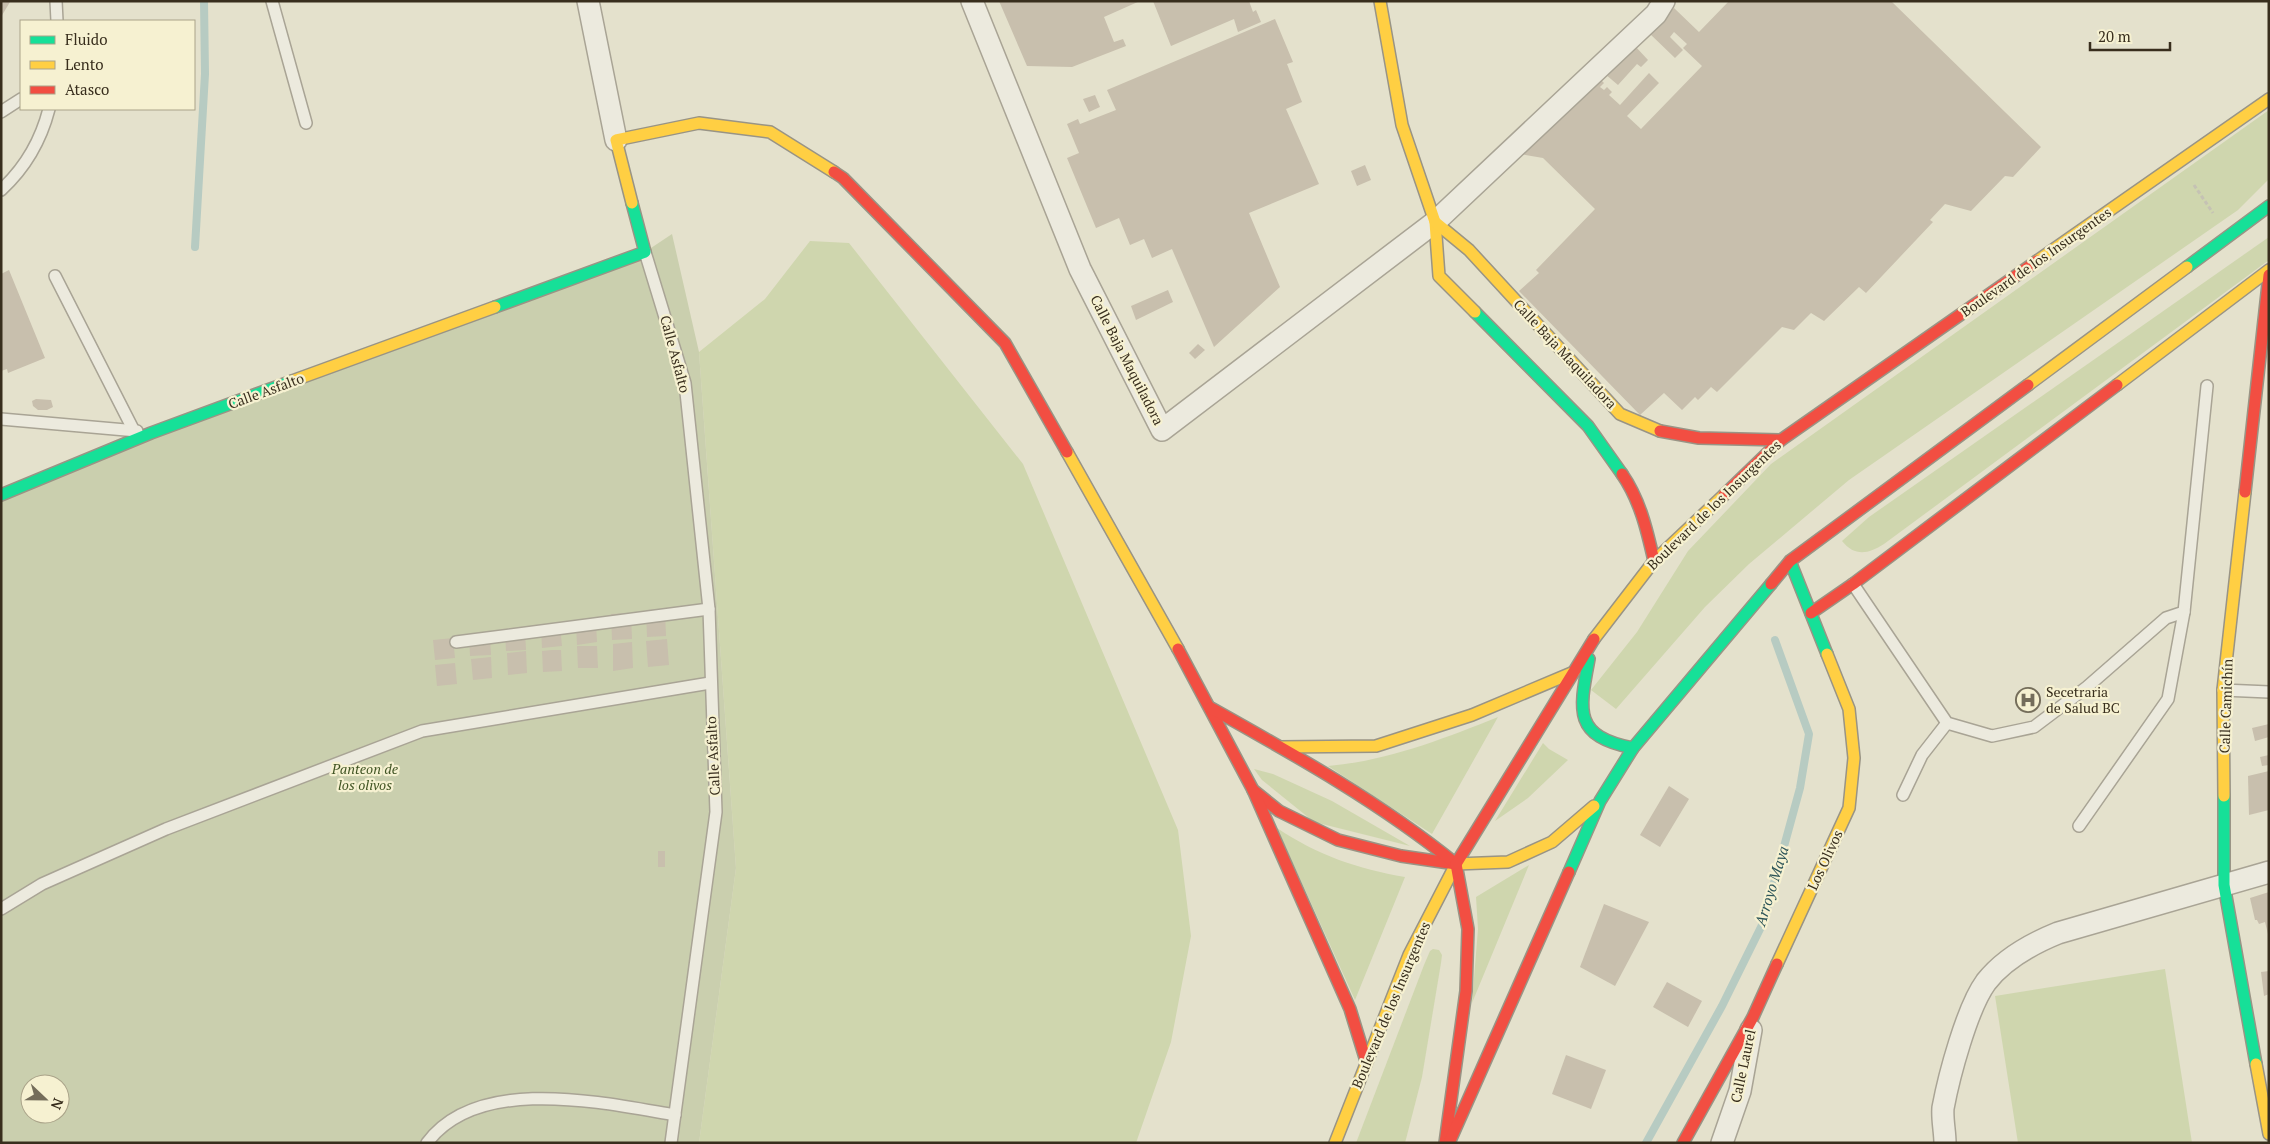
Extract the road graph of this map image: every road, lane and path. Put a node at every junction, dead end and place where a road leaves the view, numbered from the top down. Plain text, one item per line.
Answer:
1 (56, 1) edge
2 (272, 1) edge
3 (588, 1) edge
4 (972, 1) edge
5 (1380, 1) edge
6 (1664, 1) edge
7 (57, 20) edge
8 (2269, 99) edge
9 (20, 100) edge
10 (49, 110) edge
11 (1, 112) edge
12 (306, 123) dead end
13 (616, 140) junction
14 (2190, 177) dead end
15 (1, 190) edge
16 (2269, 206) edge
17 (2215, 216) dead end
18 (1435, 222) junction
19 (645, 252) junction
20 (2269, 270) edge
21 (2269, 275) edge
22 (55, 276) dead end
23 (2266, 339) edge
24 (2207, 386) dead end
25 (1, 419) edge
26 (134, 431) junction
27 (151, 433) junction
28 (1781, 440) junction
29 (1, 495) edge
30 (1654, 561) junction
31 (1790, 561) junction
32 (1853, 584) junction
33 (709, 609) junction
34 (2184, 612) junction
35 (1811, 613) junction
36 (456, 642) dead end
37 (1592, 642) junction
38 (1574, 672) junction
39 (710, 683) junction
40 (2223, 690) junction
41 (2268, 691) edge
42 (1211, 708) junction
43 (1947, 723) junction
44 (1281, 747) junction
45 (1633, 748) junction
46 (1253, 790) junction
47 (1903, 795) dead end
48 (1600, 801) junction
49 (2079, 826) dead end
50 (1456, 864) junction
51 (2269, 872) edge
52 (2224, 885) junction
53 (1, 909) edge
54 (1753, 1017) junction
55 (1366, 1060) junction
56 (2262, 1063) edge
57 (676, 1115) junction
58 (2269, 1134) edge
59 (427, 1143) edge
60 (671, 1143) edge
61 (1335, 1143) edge
62 (1445, 1143) edge
63 (1449, 1143) edge
64 (1684, 1143) edge
65 (1722, 1143) edge
66 (1945, 1143) edge

1 - 7 lane
2 - 12 lane
3 - 13 street
4 - 18 street, Calle Baja Maquiladora
5 - 18 main road
6 - 18 street, Calle Baja Maquiladora
8 - 28 main road, Boulevard de los Insurgentes
9 - 11 lane
10 - 15 lane
13 - 19 main road
13 - 42 main road
14 - 17 path
16 - 31 main road
18 - 28 main road, Calle Baja Maquiladora
18 - 30 main road
19 - 27 main road, Calle Asfalto
19 - 33 lane, Calle Asfalto
20 - 32 main road
21 - 23 main road, Calle Camichín
22 - 26 lane
23 - 40 main road, Calle Camichín
24 - 34 lane
25 - 26 lane
26 - 27 lane
27 - 29 main road, Calle Asfalto
28 - 30 main road, Boulevard de los Insurgentes
30 - 37 main road, Boulevard de los Insurgentes
31 - 35 main road, Los Olivos
31 - 45 main road
32 - 35 main road
32 - 43 lane
33 - 36 lane
33 - 39 lane, Calle Asfalto
34 - 43 lane
34 - 49 lane
35 - 54 main road, Los Olivos
37 - 38 main road, Boulevard de los Insurgentes
37 - 45 main road
38 - 44 main road
38 - 50 main road, Boulevard de los Insurgentes
39 - 53 lane
39 - 57 lane, Calle Asfalto
40 - 41 lane
40 - 52 main road, Calle Camichín
42 - 44 main road
42 - 46 main road
43 - 47 lane
44 - 50 main road
45 - 48 main road
46 - 50 main road
46 - 55 main road
48 - 50 main road
48 - 63 main road
50 - 55 main road, Boulevard de los Insurgentes
50 - 62 main road
51 - 52 street
52 - 56 main road, Calle Camichín
52 - 66 street
54 - 64 main road, Los Olivos
54 - 65 street, Calle Laurel
55 - 61 main road, Boulevard de los Insurgentes
56 - 58 main road, Calle Camichín
57 - 59 lane
57 - 60 lane, Calle Asfalto

